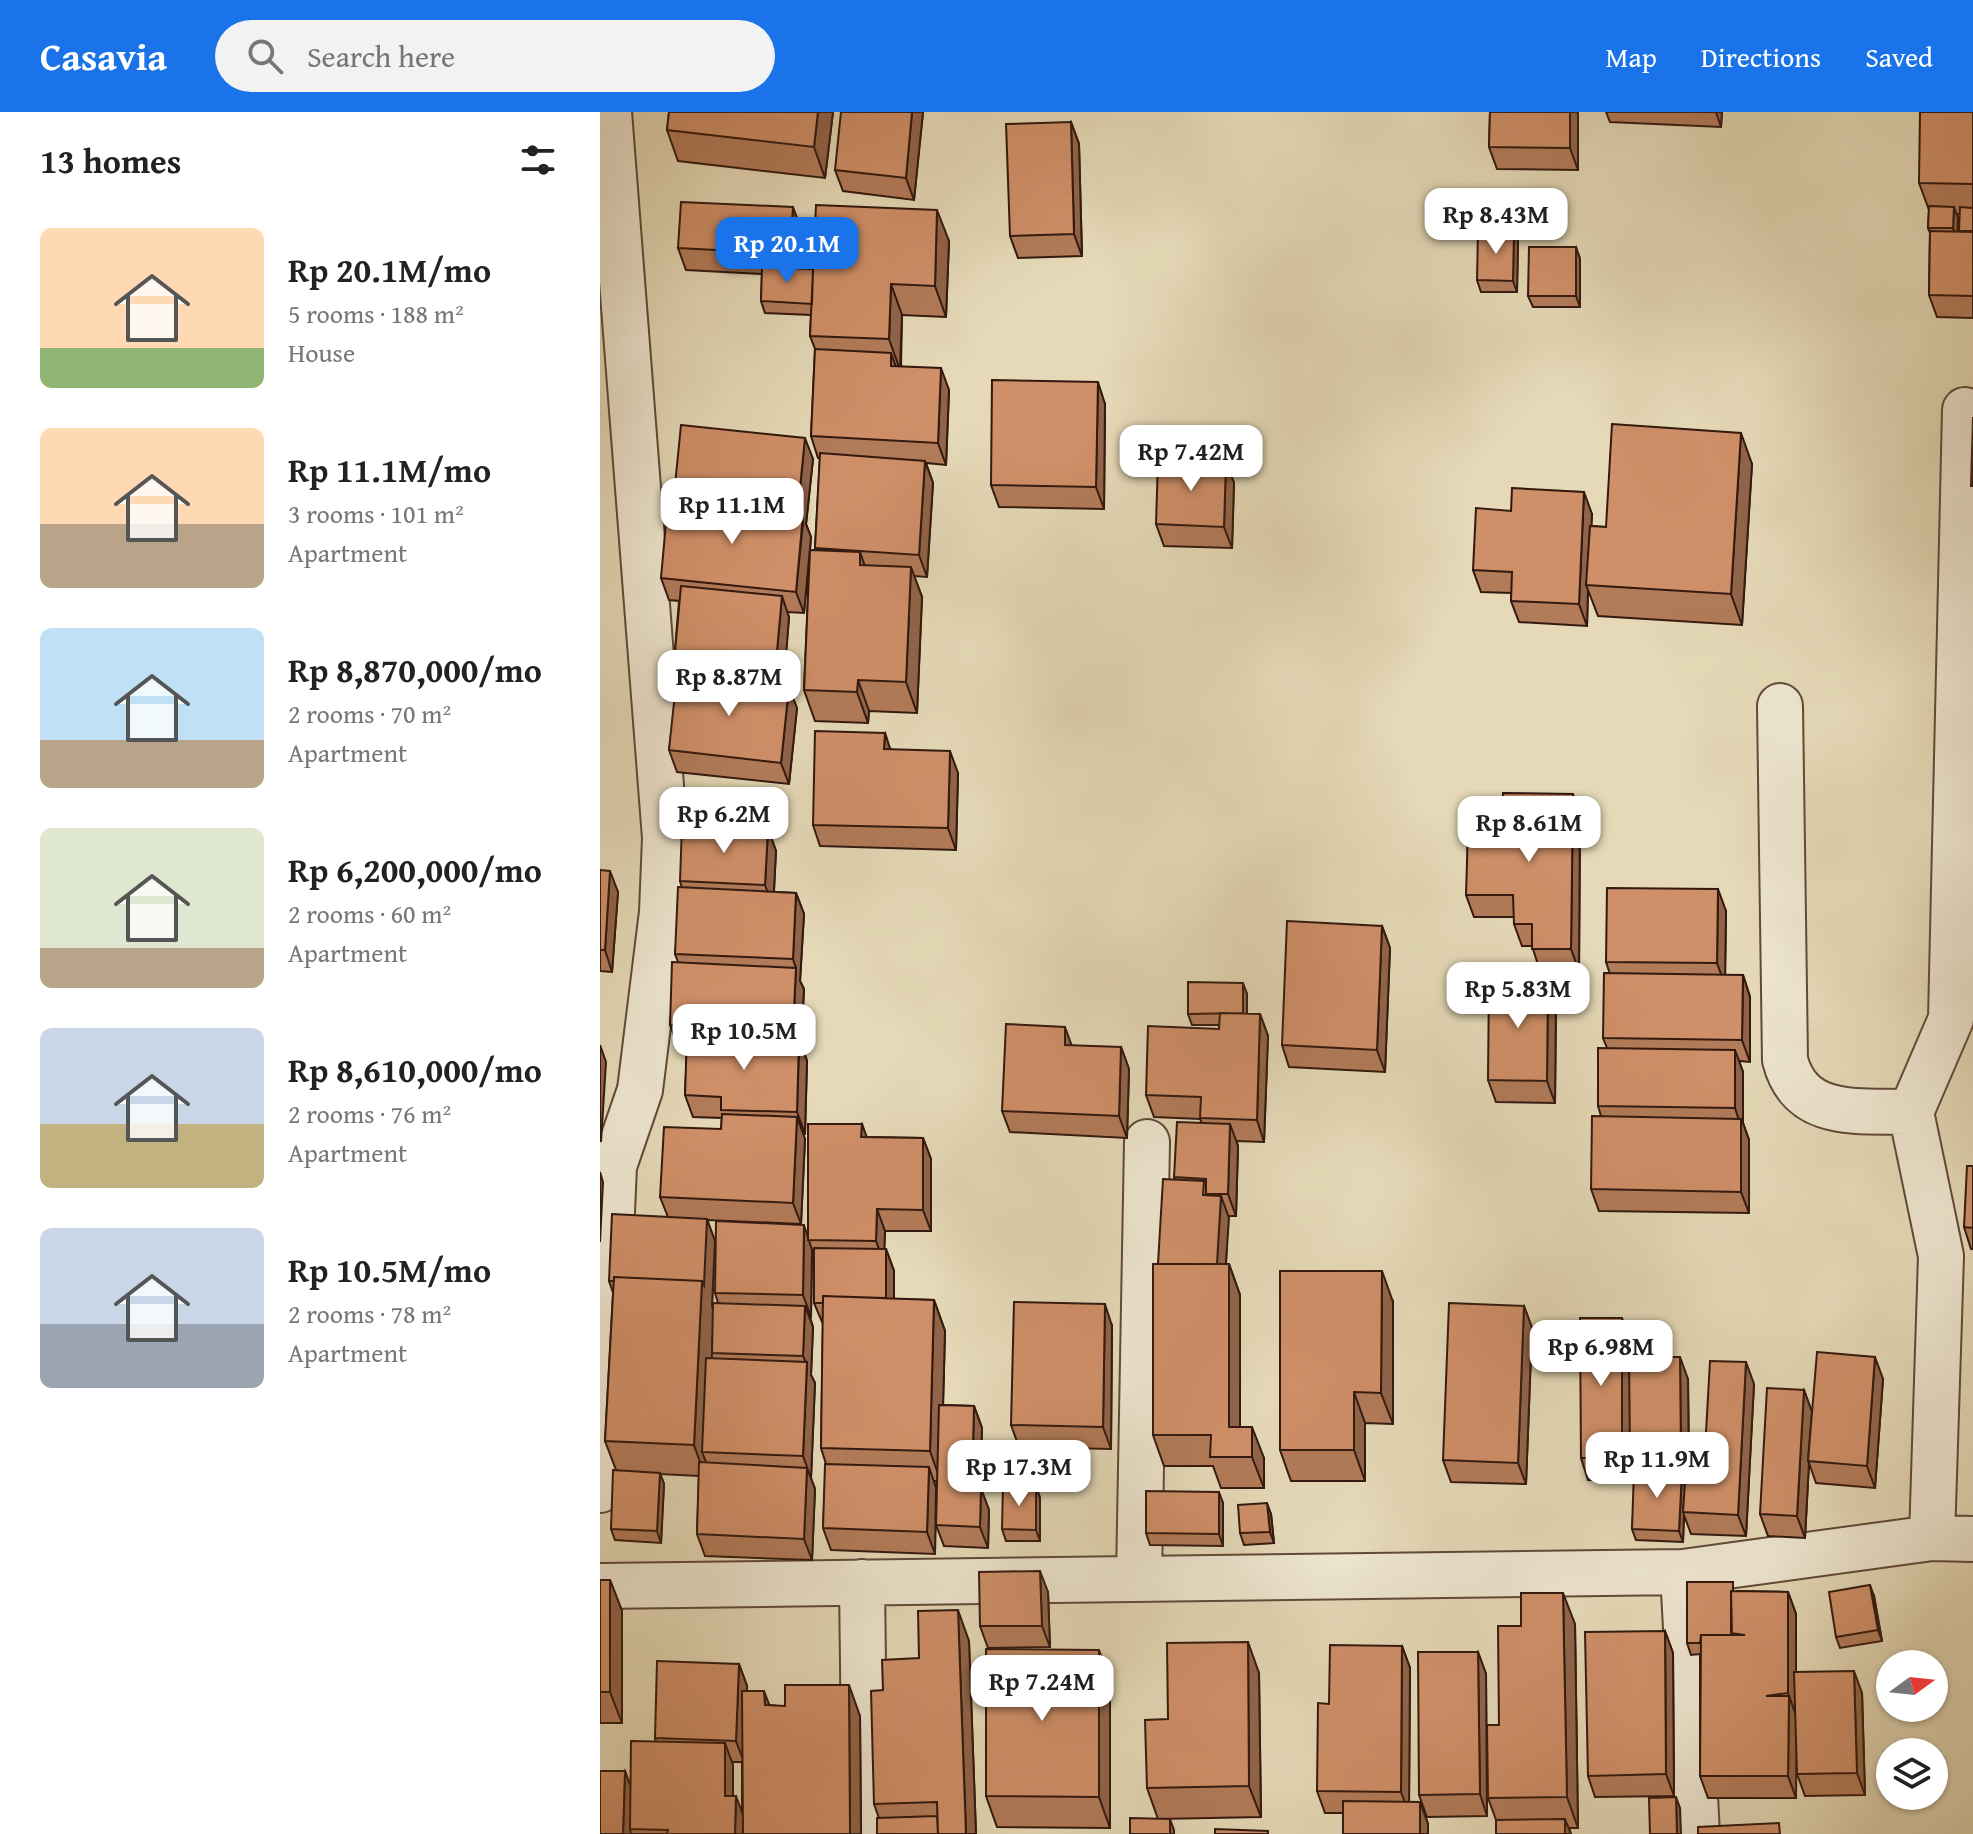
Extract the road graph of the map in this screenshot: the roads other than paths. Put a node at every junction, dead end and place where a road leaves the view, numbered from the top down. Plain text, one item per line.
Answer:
1 (609, 112) edge
2 (1965, 410) dead end
3 (1780, 706) dead end
4 (1911, 1112) junction
5 (1147, 1142) dead end
6 (600, 1490) edge
7 (1953, 1538) edge
8 (1683, 1572) junction
9 (1139, 1578) junction
10 (862, 1582) junction
11 (600, 1586) edge
12 (865, 1834) edge
13 (1697, 1834) edge

1 - 6 street
2 - 4 street
3 - 4 street
4 - 7 street
5 - 9 street
7 - 8 street
8 - 9 street
8 - 13 street
9 - 10 street
10 - 11 street
10 - 12 street

